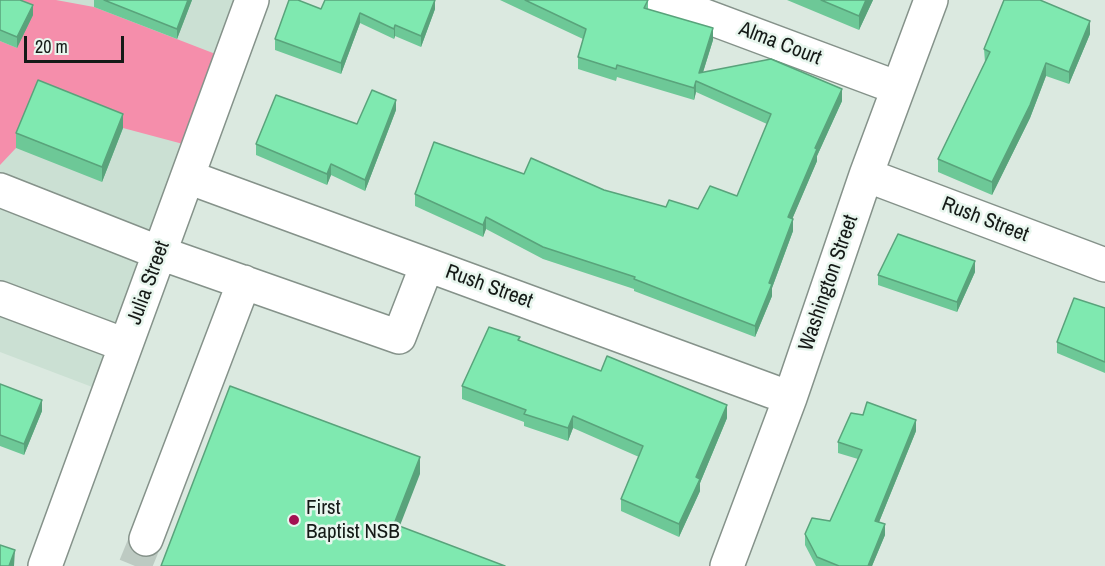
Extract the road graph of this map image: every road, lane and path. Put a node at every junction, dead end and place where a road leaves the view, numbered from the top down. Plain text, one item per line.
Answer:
1 (252, 0) edge
2 (662, 0) edge
3 (931, 0) edge
4 (898, 88) junction
5 (866, 175) junction
6 (188, 177) junction
7 (0, 190) edge
8 (160, 253) junction
9 (427, 265) junction
10 (1105, 265) edge
11 (244, 282) junction
12 (0, 298) edge
13 (125, 345) junction
14 (790, 398) junction
15 (146, 539) tunnel mouth
16 (45, 566) edge
17 (727, 566) edge

1 - 6 street, Julia Street
2 - 4 street, Alma Court
3 - 4 street, Washington Street
4 - 5 street, Washington Street
5 - 10 street, Rush Street
5 - 14 street, Washington Street
6 - 8 street, Julia Street
6 - 9 street, Rush Street
7 - 8 street
8 - 11 street
8 - 13 street, Julia Street
9 - 11 street
9 - 14 street, Rush Street
11 - 15 street
12 - 13 street
13 - 16 street, Julia Street
14 - 17 street, Washington Street

